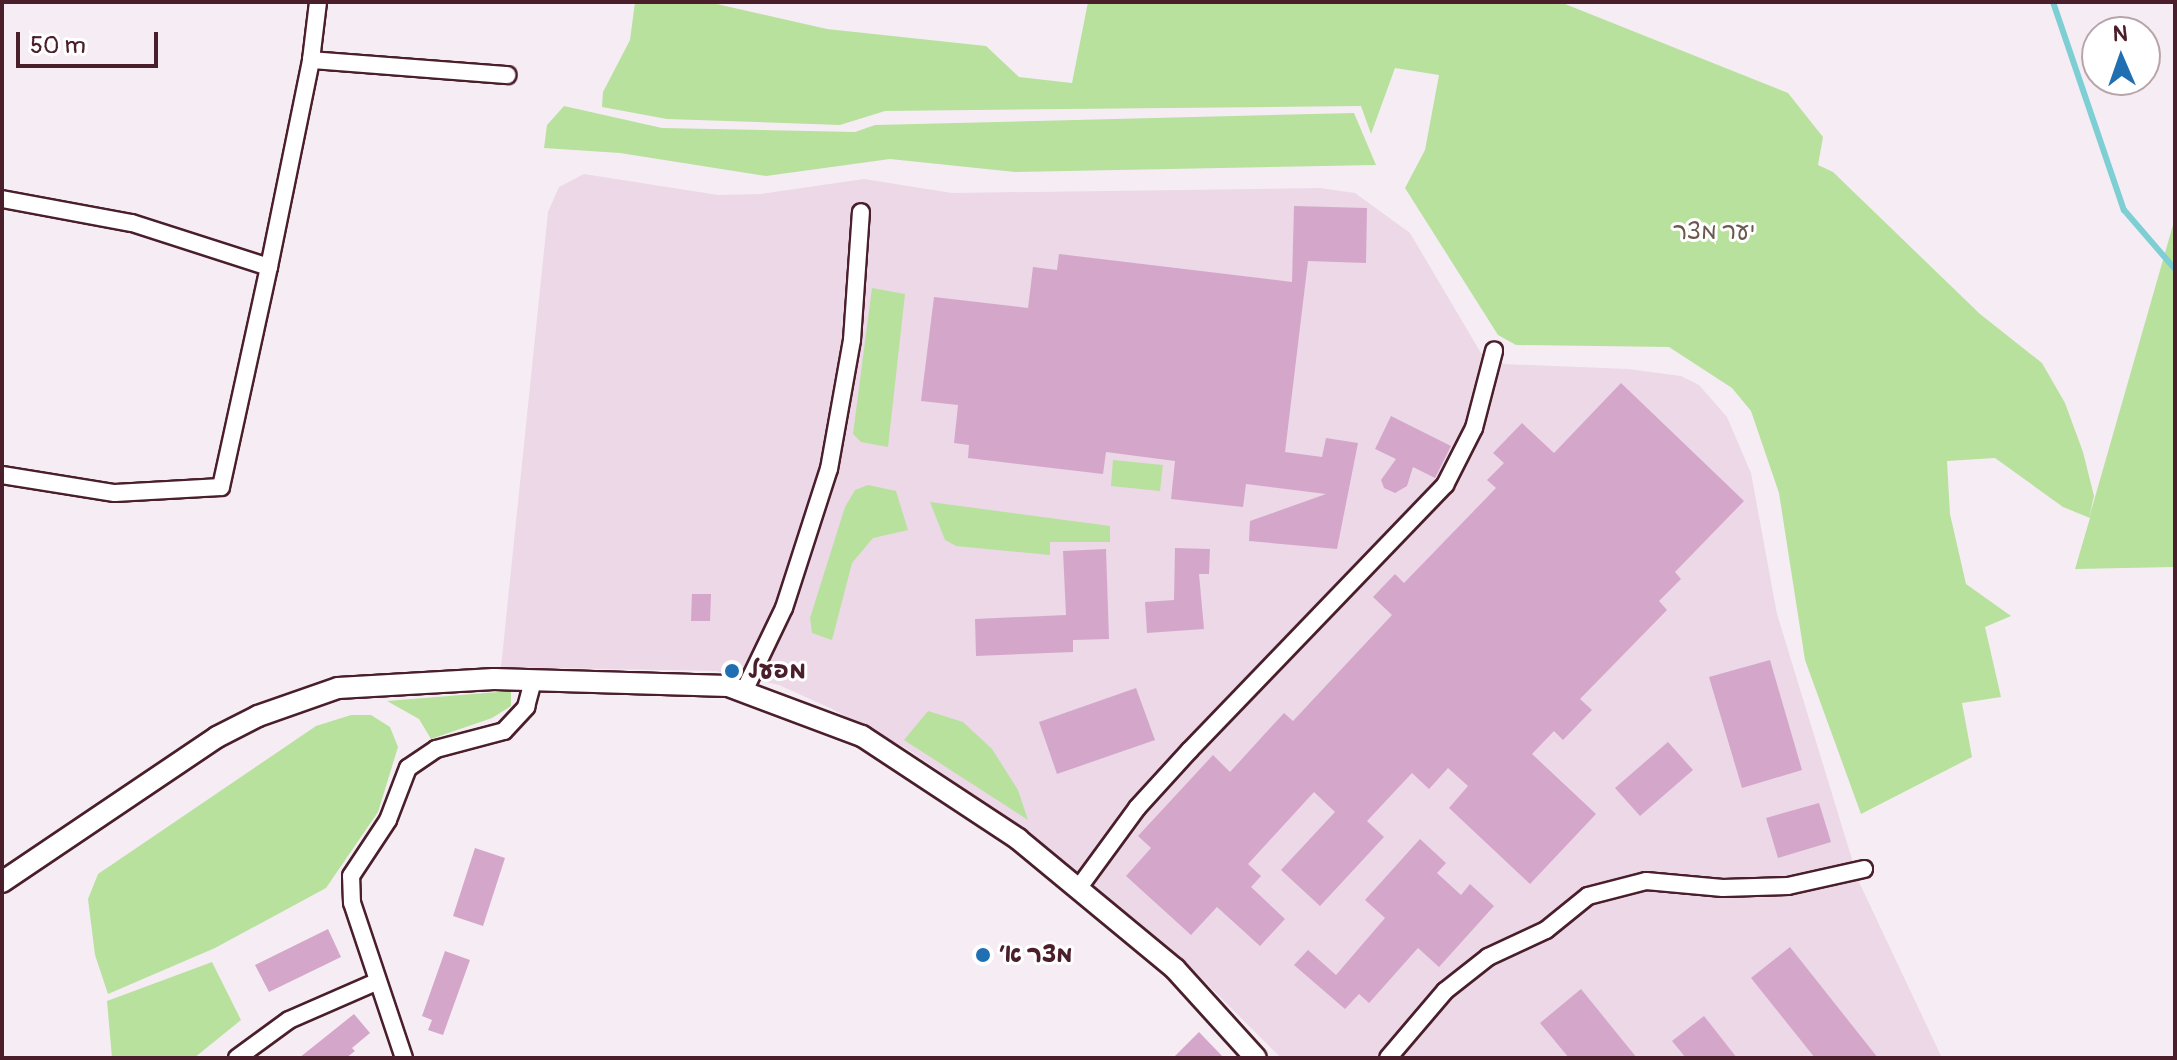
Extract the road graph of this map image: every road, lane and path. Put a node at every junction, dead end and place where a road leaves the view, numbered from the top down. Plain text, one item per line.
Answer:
1 (318, 2) edge
2 (311, 60) junction
3 (507, 75) dead end
4 (2, 199) edge
5 (861, 212) dead end
6 (269, 267) junction
7 (1494, 351) dead end
8 (2, 475) edge
9 (533, 680) junction
10 (745, 689) junction
11 (1864, 869) dead end
12 (2, 882) edge
13 (1080, 886) junction
14 (376, 982) junction
15 (237, 1058) edge
16 (404, 1058) edge
17 (1256, 1058) edge
18 (1388, 1058) edge

1 - 2 street
2 - 3 street
2 - 6 street
4 - 6 street
5 - 10 street
6 - 8 street
7 - 13 street
9 - 10 street
9 - 12 street
9 - 14 street
10 - 13 street
11 - 18 street
13 - 17 street
14 - 15 street
14 - 16 street

